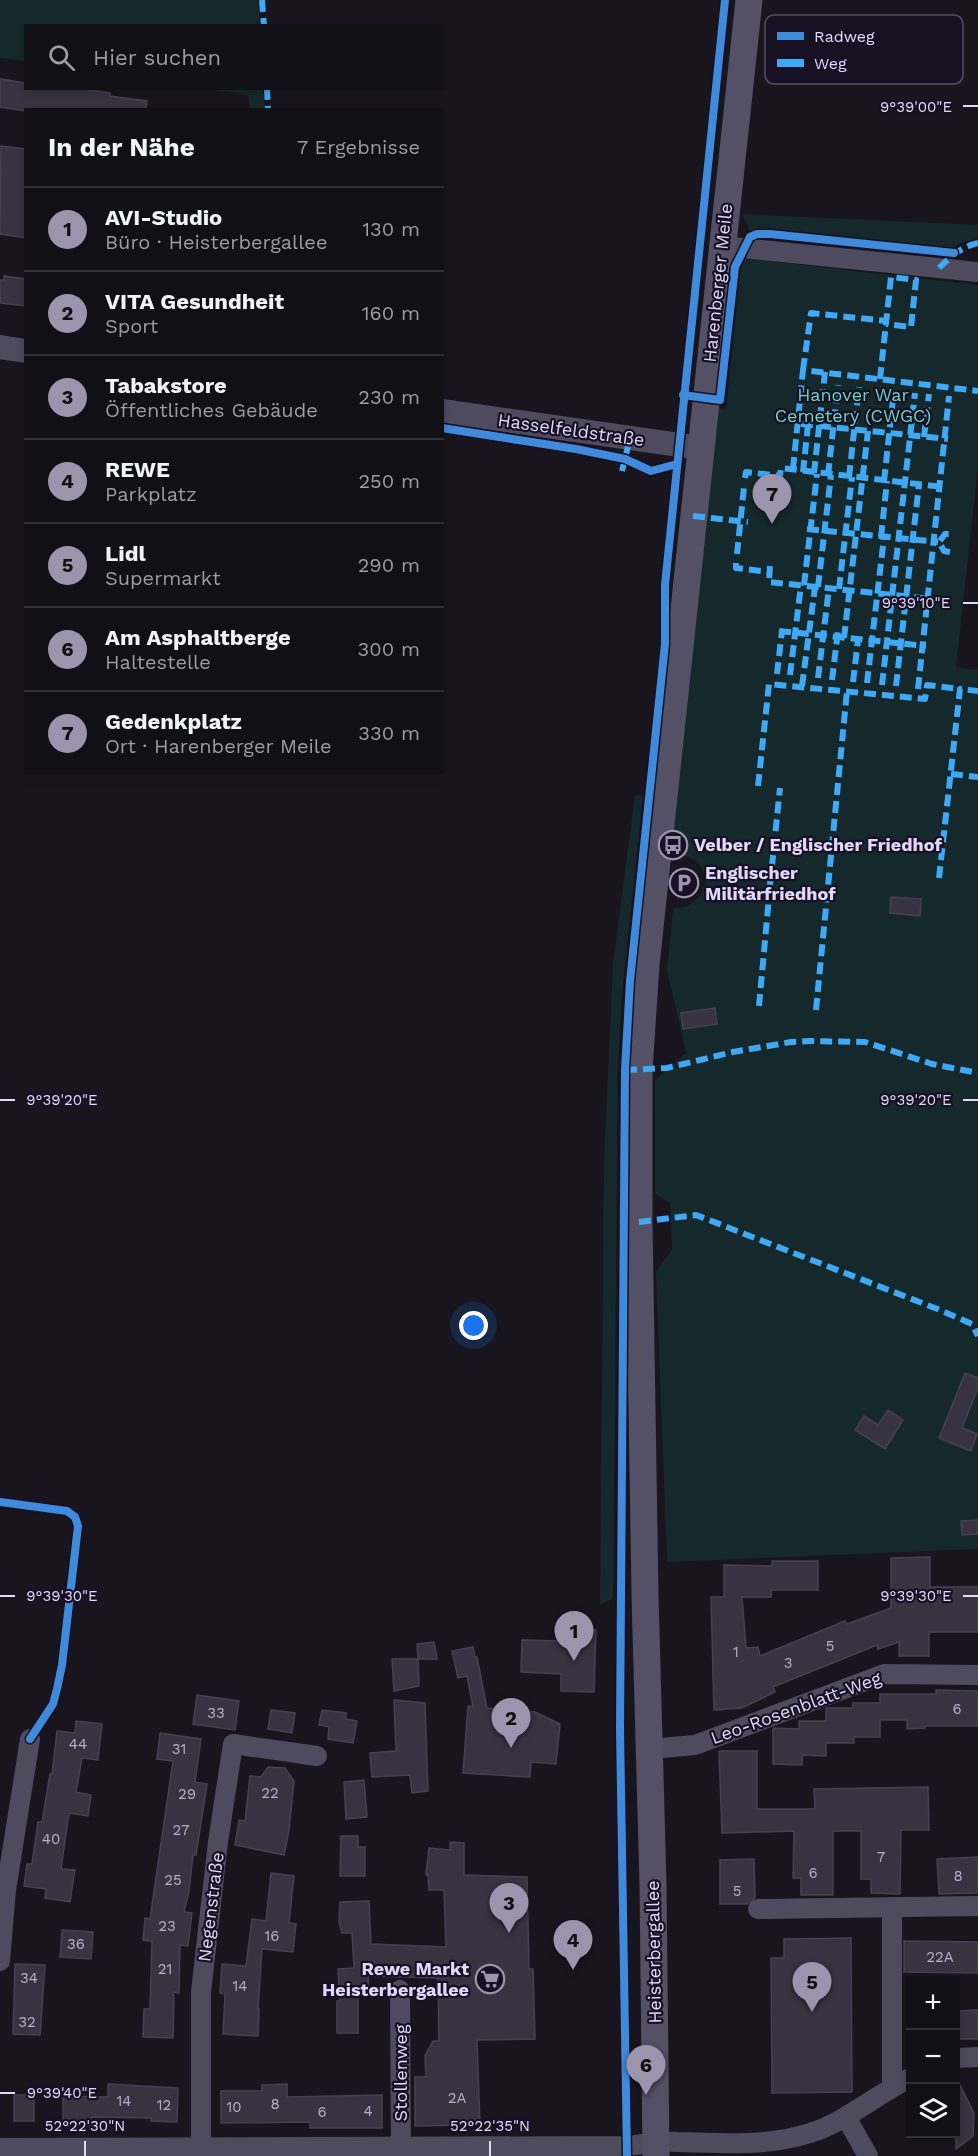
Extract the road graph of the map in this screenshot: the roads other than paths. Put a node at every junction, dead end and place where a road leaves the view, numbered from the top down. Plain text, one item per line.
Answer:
1 (749, 0) edge
2 (722, 246) junction
3 (978, 272) edge
4 (0, 347) edge
5 (24, 351) edge
6 (444, 411) edge
7 (700, 448) junction
8 (645, 1595) joint
9 (978, 1675) edge
10 (30, 1739) dead end
11 (650, 1749) junction
12 (317, 1756) dead end
13 (978, 1906) edge
14 (758, 1909) dead end
15 (892, 1909) junction
16 (0, 1961) edge
17 (400, 1990) dead end
18 (978, 2057) edge
19 (960, 2058) edge
20 (906, 2080) edge
21 (892, 2087) junction
22 (846, 2117) junction
23 (0, 2148) edge
24 (656, 2149) edge
25 (401, 2151) edge
26 (201, 2152) edge
27 (868, 2156) edge

1 - 2 main road, Harenberger Meile
2 - 3 street
2 - 7 main road, Harenberger Meile
4 - 5 street
6 - 7 street, Hasselfeldstraße
7 - 8 main road, Harenberger Meile
8 - 11 main road, Heisterbergallee
9 - 11 street, Leo-Rosenblatt-Weg
10 - 16 street
11 - 24 main road, Heisterbergallee
12 - 26 street, Negenstraße
13 - 15 street
14 - 15 street
15 - 21 street
17 - 25 street, Stollenweg
18 - 19 street
20 - 21 street
21 - 22 street
22 - 24 street
22 - 27 street
23 - 26 street
24 - 25 street
25 - 26 street

